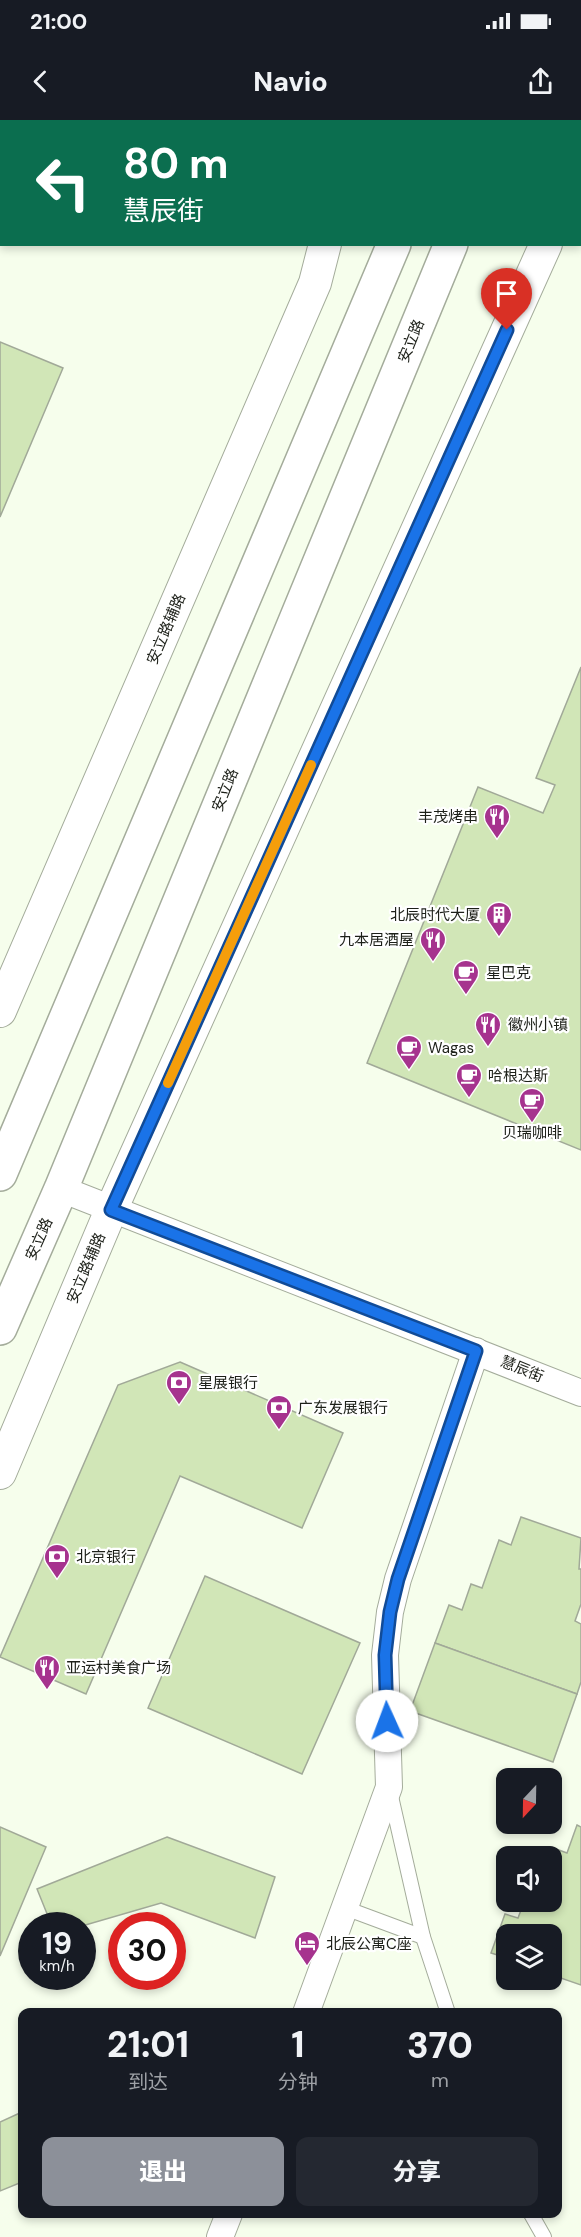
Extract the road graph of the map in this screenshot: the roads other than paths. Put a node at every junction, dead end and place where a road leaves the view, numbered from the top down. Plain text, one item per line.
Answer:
1 (324, 246) edge
2 (393, 246) edge
3 (545, 246) edge
4 (449, 248) edge
5 (0, 1011) edge
6 (2, 1165) edge
7 (61, 1189) junction
8 (111, 1210) junction
9 (0, 1328) edge
10 (476, 1351) junction
11 (581, 1393) edge
12 (0, 1473) edge
13 (389, 1787) junction
14 (345, 1908) junction
15 (423, 1937) junction
16 (308, 2008) edge
17 (446, 2008) edge
18 (227, 2218) edge
19 (533, 2218) edge
20 (220, 2237) edge
21 (544, 2237) edge

1 - 5 street, 安立路辅路
2 - 6 main road
3 - 8 street, 安立路辅路
4 - 7 main road, 安立路
7 - 8 street, 慧辰街
7 - 9 main road, 安立路
8 - 10 street, 慧辰街
8 - 12 street, 安立路辅路
10 - 11 street, 慧辰街
10 - 13 street
13 - 14 street
13 - 15 lane
14 - 15 lane
14 - 16 street
15 - 17 lane
18 - 20 street
19 - 21 lane

